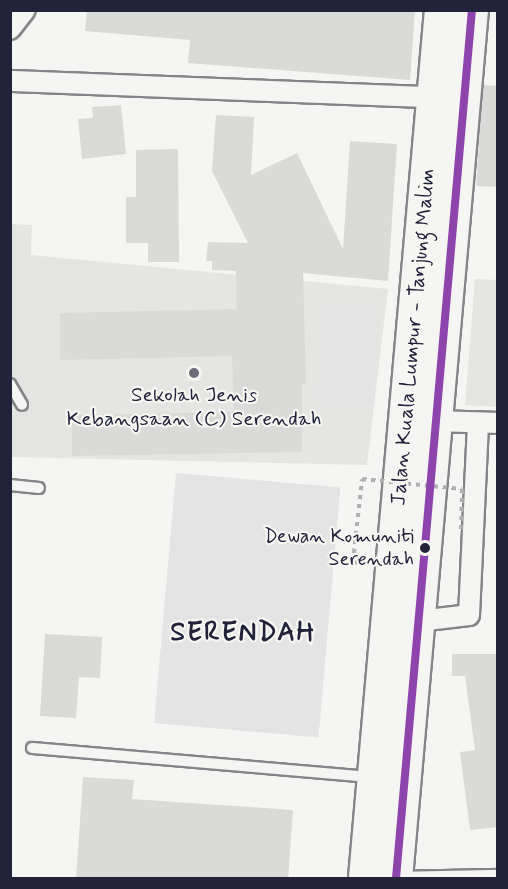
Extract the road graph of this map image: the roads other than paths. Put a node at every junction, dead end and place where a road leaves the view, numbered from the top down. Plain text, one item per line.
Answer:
1 (26, 10) edge
2 (441, 10) edge
3 (472, 10) edge
4 (10, 29) edge
5 (10, 81) edge
6 (434, 97) junction
7 (10, 384) edge
8 (22, 405) dead end
9 (436, 421) junction
10 (488, 423) edge
11 (10, 485) edge
12 (39, 488) dead end
13 (419, 621) junction
14 (32, 748) dead end
15 (374, 778) junction
16 (498, 875) edge
17 (450, 877) edge
18 (381, 878) edge

1 - 4 street
2 - 6 main road, Jalan Kuala Lumpur - Tanjung Malim
3 - 9 main road, Jalan Kuala Lumpur - Tanjung Malim
5 - 6 street
6 - 15 main road, Jalan Kuala Lumpur - Tanjung Malim
7 - 8 lane
9 - 10 street
9 - 13 main road, Jalan Kuala Lumpur - Tanjung Malim
10 - 13 street
11 - 12 lane
13 - 18 main road, Jalan Kuala Lumpur - Tanjung Malim
14 - 15 lane
15 - 18 main road, Jalan Kuala Lumpur - Tanjung Malim
16 - 17 lane
17 - 18 lane

